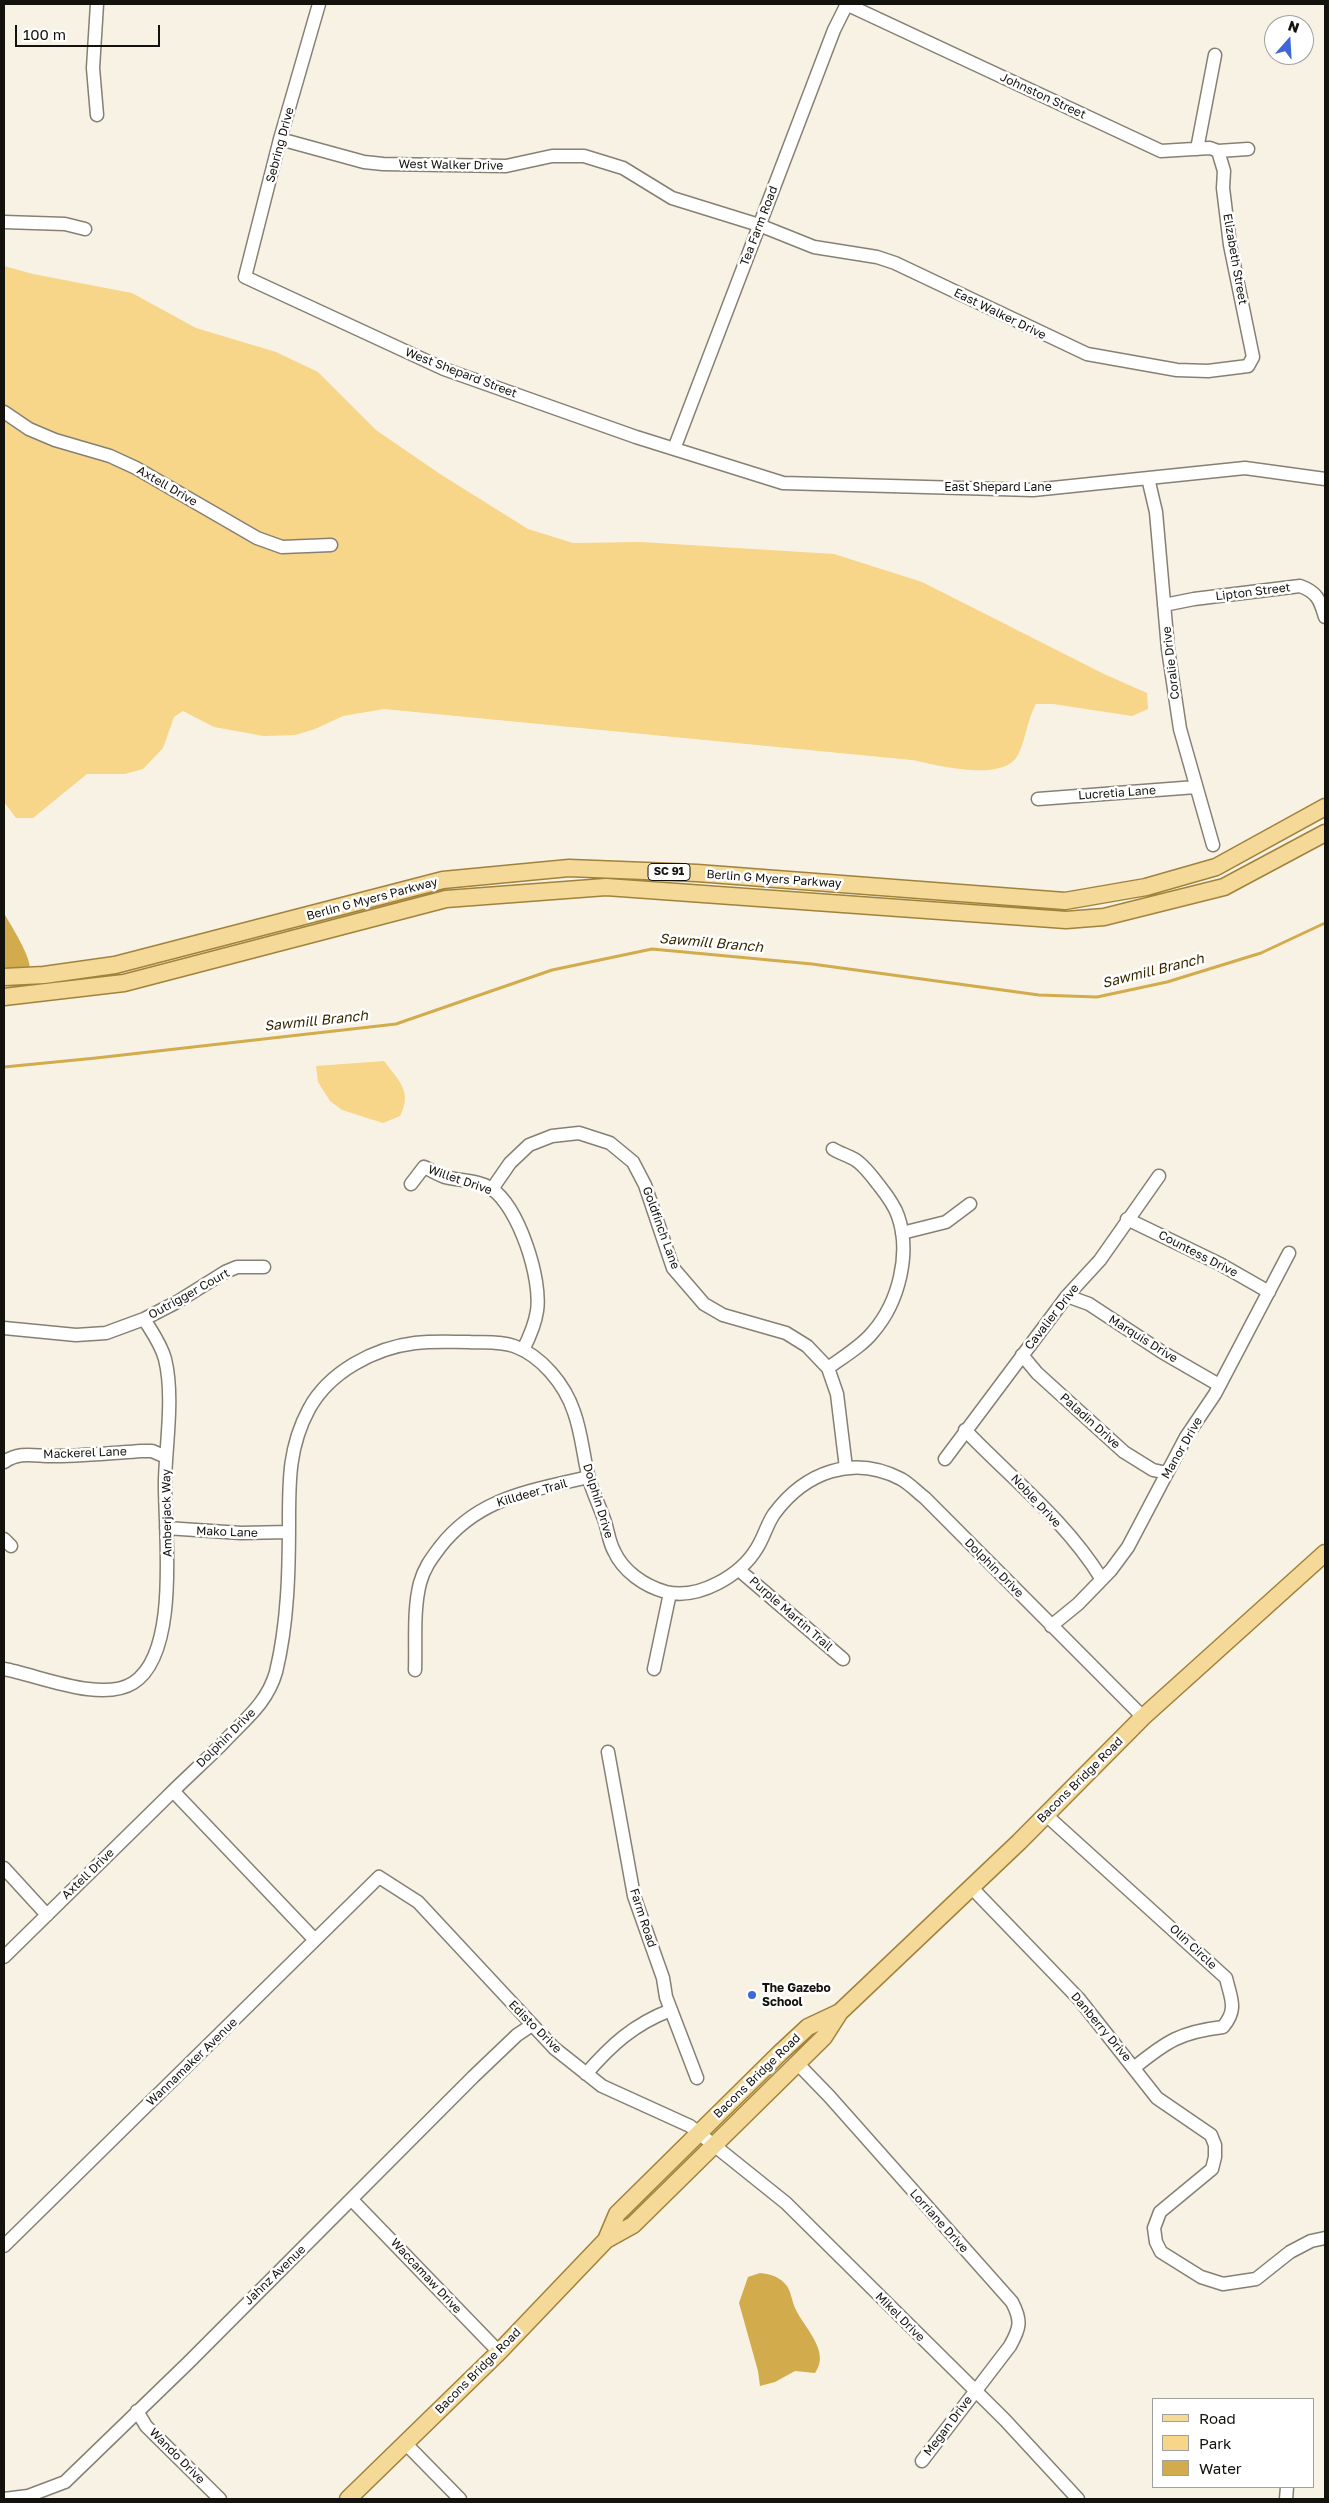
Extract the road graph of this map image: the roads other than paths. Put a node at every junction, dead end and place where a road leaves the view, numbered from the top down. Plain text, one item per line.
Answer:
1 (97, 4) edge
2 (320, 4) edge
3 (846, 4) edge
4 (1214, 55) dead end
5 (97, 115) dead end
6 (280, 139) junction
7 (1197, 149) junction
8 (1248, 149) dead end
9 (1218, 151) junction
10 (4, 222) edge
11 (759, 225) junction
12 (85, 230) dead end
13 (254, 280) joint
14 (1248, 366) joint
15 (4, 412) edge
16 (674, 449) junction
17 (1148, 478) junction
18 (1325, 479) edge
19 (331, 545) dead end
20 (1164, 605) junction
21 (1325, 617) edge
22 (1196, 788) junction
23 (1038, 800) dead end
24 (1325, 807) edge
25 (1325, 834) edge
26 (1213, 845) dead end
27 (1065, 901) junction
28 (1066, 920) junction
29 (4, 978) edge
30 (4, 997) edge
31 (833, 1149) dead end
32 (1158, 1176) dead end
33 (411, 1184) dead end
34 (492, 1189) junction
35 (970, 1204) dead end
36 (1127, 1219) junction
37 (902, 1233) junction
38 (1289, 1252) dead end
39 (264, 1268) dead end
40 (1269, 1292) junction
41 (1067, 1296) junction
42 (144, 1319) junction
43 (4, 1328) edge
44 (523, 1350) junction
45 (1022, 1355) junction
46 (828, 1368) junction
47 (1219, 1385) junction
48 (965, 1430) junction
49 (166, 1457) junction
50 (945, 1459) dead end
51 (4, 1462) edge
52 (846, 1468) junction
53 (1167, 1472) junction
54 (588, 1477) junction
55 (166, 1528) junction
56 (288, 1532) junction
57 (1325, 1553) edge
58 (739, 1570) junction
59 (1101, 1578) junction
60 (670, 1593) junction
61 (1051, 1626) junction
62 (844, 1659) dead end
63 (4, 1669) edge
64 (654, 1669) dead end
65 (415, 1670) dead end
66 (1143, 1716) junction
67 (608, 1752) dead end
68 (173, 1791) junction
69 (1046, 1816) junction
70 (4, 1868) edge
71 (379, 1877) joint
72 (971, 1887) junction
73 (47, 1915) junction
74 (315, 1940) junction
75 (4, 1957) edge
76 (670, 2010) junction
77 (840, 2012) junction
78 (532, 2025) junction
79 (797, 2063) junction
80 (1135, 2067) junction
81 (586, 2074) junction
82 (697, 2078) dead end
83 (699, 2132) junction
84 (714, 2145) junction
85 (352, 2200) junction
86 (1325, 2238) edge
87 (606, 2240) junction
88 (4, 2246) edge
89 (499, 2352) junction
90 (975, 2391) junction
91 (137, 2411) junction
92 (405, 2443) junction
93 (922, 2461) dead end
94 (4, 2499) edge
95 (220, 2499) edge
96 (348, 2499) edge
97 (460, 2499) edge
98 (1078, 2499) edge

1 - 5 street
2 - 6 street, Sebring Drive
3 - 7 street, Johnston Street
3 - 11 street, Tea Farm Road
4 - 7 street
6 - 11 street, West Walker Drive
6 - 13 street, Sebring Drive
7 - 9 street, Johnston Street
8 - 9 street, Johnston Street
9 - 14 street, Elizabeth Street
10 - 12 street
11 - 14 street, East Walker Drive
11 - 16 street, Tea Farm Road
13 - 16 street, West Shepard Street
15 - 19 street, Axtell Drive
16 - 17 street, East Shepard Lane
17 - 18 street, East Shepard Lane
17 - 20 street, Coralie Drive
20 - 21 street, Lipton Street
20 - 22 street, Coralie Drive
22 - 23 street, Lucretia Lane
22 - 26 street, Coralie Drive
24 - 27 main road, Berlin G Myers Parkway / SC 91
25 - 28 main road, Berlin G Myers Parkway / SC 91
27 - 28 main road
27 - 29 main road, Berlin G Myers Parkway / SC 91
28 - 30 main road, Berlin G Myers Parkway / SC 91
31 - 37 street
32 - 36 street, Cavalier Drive
33 - 34 street, Willet Drive
34 - 44 street, Willet Drive
34 - 46 street, Goldfinch Lane
35 - 37 street
36 - 40 street, Countess Drive
36 - 41 street, Cavalier Drive
37 - 46 street
38 - 40 street, Manor Drive
39 - 42 street, Outrigger Court
40 - 47 street, Manor Drive
41 - 45 street, Cavalier Drive
41 - 47 street, Marquis Drive
42 - 43 street
42 - 49 street, Amberjack Way
44 - 54 street, Dolphin Drive
44 - 56 street, Dolphin Drive
45 - 48 street, Cavalier Drive
45 - 53 street, Paladin Drive
46 - 52 street, Goldfinch Lane
47 - 53 street, Manor Drive
48 - 50 street, Cavalier Drive
48 - 59 street, Noble Drive
49 - 51 street, Mackerel Lane
49 - 55 street, Amberjack Way
52 - 58 street, Dolphin Drive
52 - 61 street, Dolphin Drive
53 - 59 street, Manor Drive
54 - 60 street, Dolphin Drive
54 - 65 street, Killdeer Trail
55 - 56 street, Mako Lane
55 - 63 street, Amberjack Way
56 - 68 street, Dolphin Drive
57 - 66 main road, Bacons Bridge Road
58 - 60 street, Dolphin Drive
58 - 62 street, Purple Martin Trail
59 - 61 street, Manor Drive
60 - 64 street
61 - 66 street, Dolphin Drive
66 - 69 main road, Bacons Bridge Road
67 - 76 street, Farm Road
68 - 73 street, Axtell Drive
68 - 74 street
69 - 72 main road, Bacons Bridge Road
69 - 80 street, Olin Circle
70 - 73 street
71 - 74 street, Wannamaker Avenue
71 - 78 street, Edisto Drive
72 - 77 main road, Bacons Bridge Road
72 - 80 street, Danberry Drive
73 - 75 street, Axtell Drive
74 - 88 street, Wannamaker Avenue
76 - 81 street
76 - 82 street, Farm Road
77 - 79 main road, Bacons Bridge Road
77 - 83 main road, Bacons Bridge Road
78 - 81 street, Edisto Drive
78 - 85 street, Jahnz Avenue
79 - 84 main road, Bacons Bridge Road
79 - 90 street, Lorriane Drive
80 - 86 street, Danberry Drive
81 - 83 street, Edisto Drive
83 - 84 street, Edisto Drive
83 - 87 main road, Bacons Bridge Road
84 - 87 main road, Bacons Bridge Road
84 - 90 street, Mikel Drive
85 - 89 street, Waccamaw Drive
85 - 91 street, Jahnz Avenue
87 - 89 main road, Bacons Bridge Road
89 - 92 main road, Bacons Bridge Road
90 - 93 street, Megan Drive
90 - 98 street, Mikel Drive
91 - 94 street, Jahnz Avenue
91 - 95 street, Wando Drive
92 - 96 main road, Bacons Bridge Road
92 - 97 street

